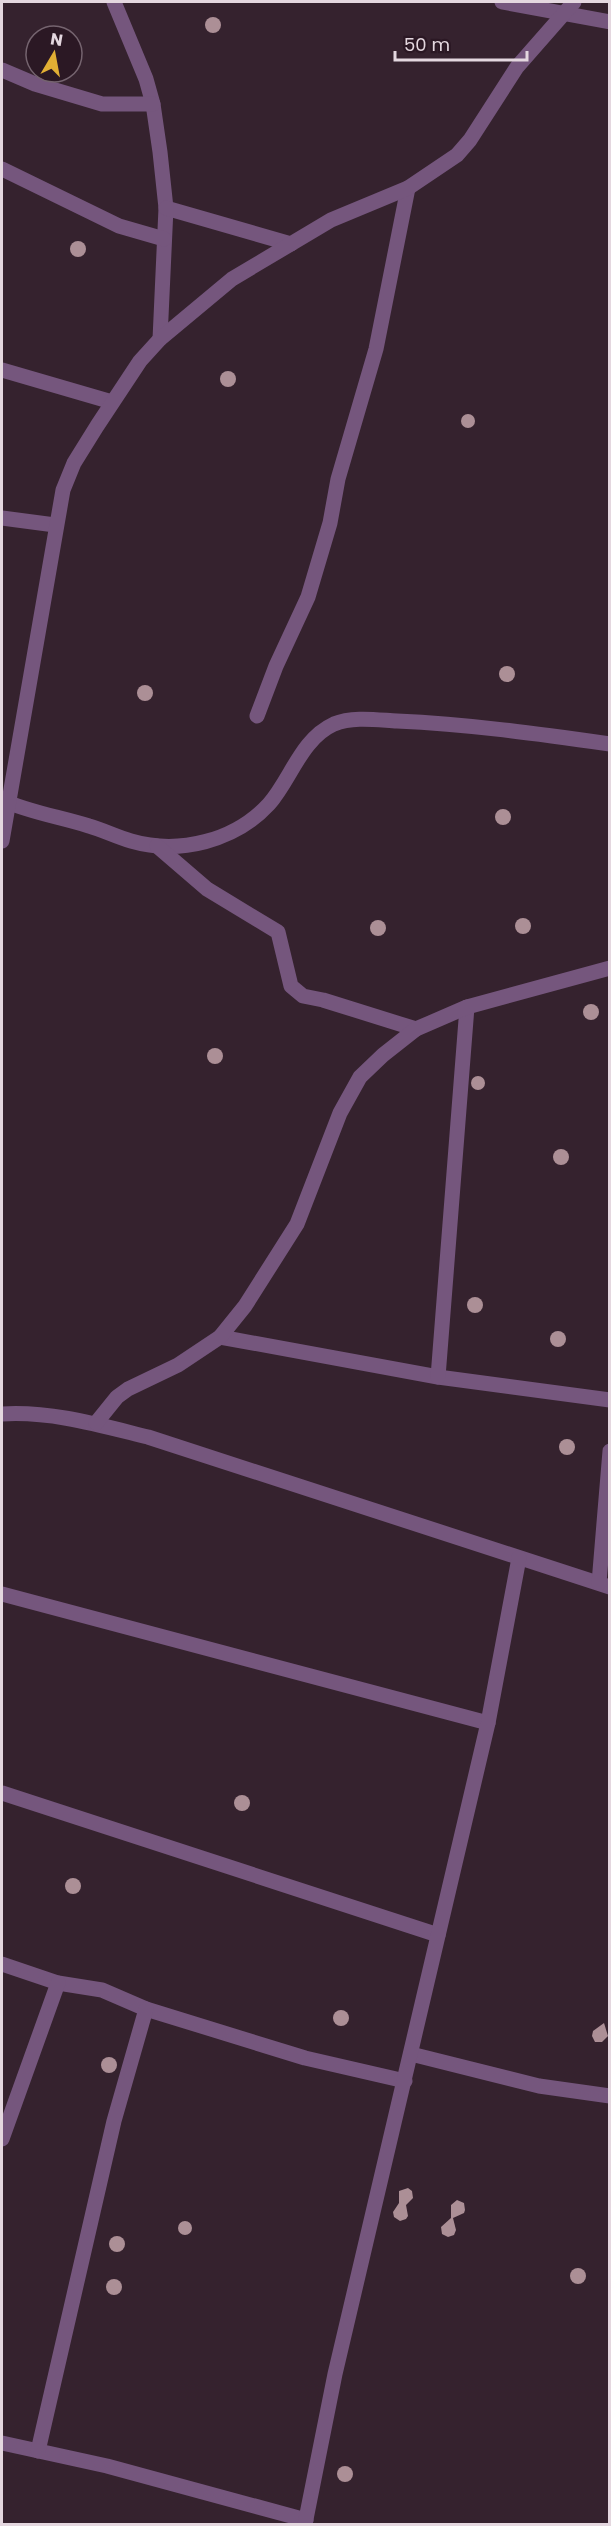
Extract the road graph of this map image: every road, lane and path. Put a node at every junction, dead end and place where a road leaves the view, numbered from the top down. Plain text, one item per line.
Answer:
1 (114, 2) edge
2 (502, 2) edge
3 (569, 7) edge
4 (609, 22) edge
5 (2, 70) edge
6 (153, 104) junction
7 (2, 170) edge
8 (408, 188) junction
9 (166, 208) junction
10 (164, 239) junction
11 (291, 244) junction
12 (160, 339) junction
13 (2, 370) edge
14 (112, 402) junction
15 (2, 518) edge
16 (55, 525) junction
17 (257, 716) dead end
18 (609, 744) edge
19 (5, 802) edge
20 (2, 841) edge
21 (157, 846) junction
22 (609, 968) edge
23 (467, 1007) junction
24 (416, 1029) junction
25 (220, 1337) junction
26 (438, 1377) junction
27 (609, 1400) edge
28 (2, 1414) edge
29 (96, 1423) junction
30 (609, 1451) edge
31 (519, 1558) junction
32 (604, 1585) edge
33 (2, 1594) edge
34 (488, 1723) junction
35 (2, 1793) edge
36 (438, 1935) junction
37 (2, 1964) edge
38 (58, 1983) junction
39 (146, 2009) junction
40 (411, 2054) junction
41 (405, 2081) junction
42 (609, 2096) edge
43 (2, 2139) edge
44 (2, 2443) edge
45 (38, 2451) junction
46 (306, 2522) edge

1 - 6 street
2 - 3 street
3 - 4 street
3 - 8 street
5 - 6 street
6 - 9 street
7 - 10 street
8 - 11 street
8 - 17 street
9 - 10 street
9 - 11 street
10 - 12 street
11 - 12 street
12 - 14 street
13 - 14 street
14 - 16 street
15 - 16 street
16 - 19 street
18 - 21 street
19 - 20 street
19 - 21 street
21 - 24 street
22 - 23 street
23 - 24 street
23 - 26 street
24 - 25 street
25 - 26 street
25 - 29 street
26 - 27 street
28 - 29 street
29 - 31 street
30 - 32 street
31 - 32 street
31 - 34 street
33 - 34 street
34 - 36 street
35 - 36 street
36 - 40 street
37 - 38 street
38 - 39 street
38 - 43 street
39 - 41 street
39 - 45 street
40 - 41 street
40 - 42 street
41 - 46 street
44 - 45 street
45 - 46 street

